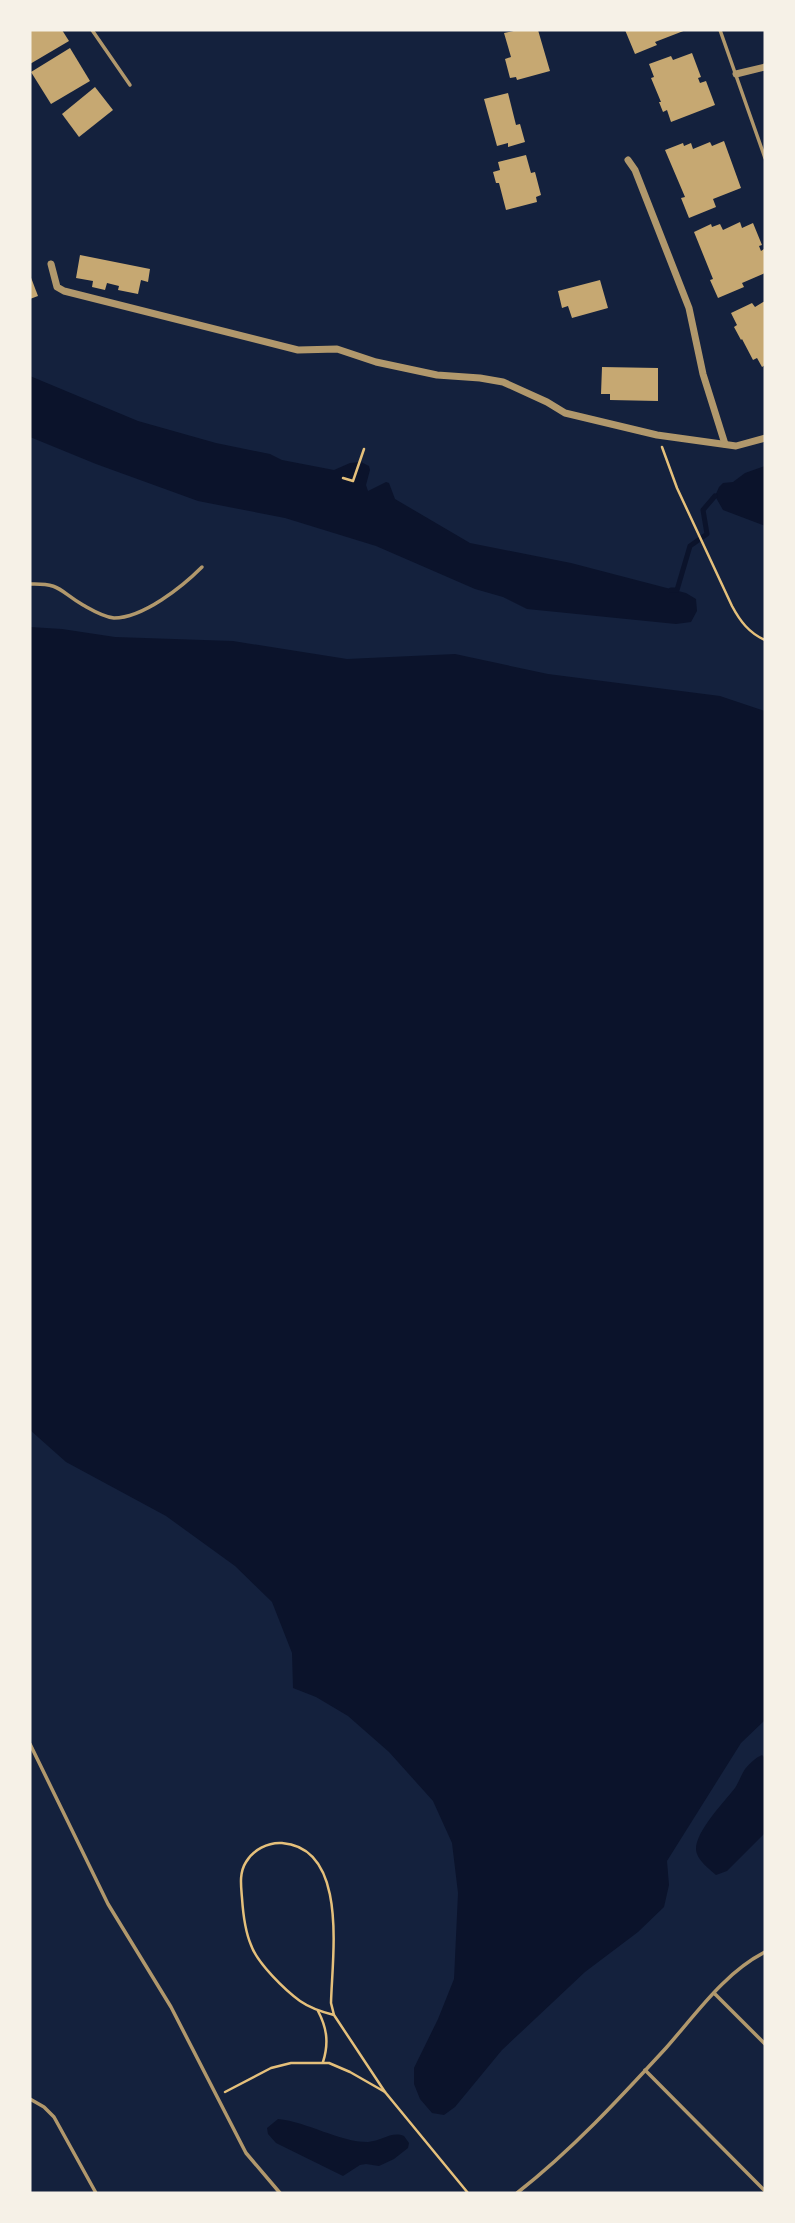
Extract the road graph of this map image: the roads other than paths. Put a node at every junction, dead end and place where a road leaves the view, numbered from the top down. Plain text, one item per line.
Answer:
1 (92, 30) edge
2 (720, 30) edge
3 (765, 67) edge
4 (736, 74) junction
5 (130, 85) dead end
6 (765, 158) edge
7 (628, 160) dead end
8 (51, 264) dead end
9 (765, 438) edge
10 (725, 444) junction
11 (202, 567) dead end
12 (30, 584) edge
13 (30, 1744) edge
14 (765, 1952) edge
15 (715, 1994) junction
16 (765, 2044) edge
17 (645, 2070) junction
18 (30, 2098) edge
19 (765, 2191) edge
20 (96, 2193) edge
21 (280, 2193) edge
22 (517, 2193) edge

1 - 5 lane
2 - 4 lane
3 - 4 street
4 - 6 lane
7 - 10 street
8 - 10 street
9 - 10 street
11 - 12 lane
13 - 21 lane
14 - 15 lane
15 - 16 lane
15 - 17 lane
17 - 19 lane
17 - 22 lane
18 - 20 lane

